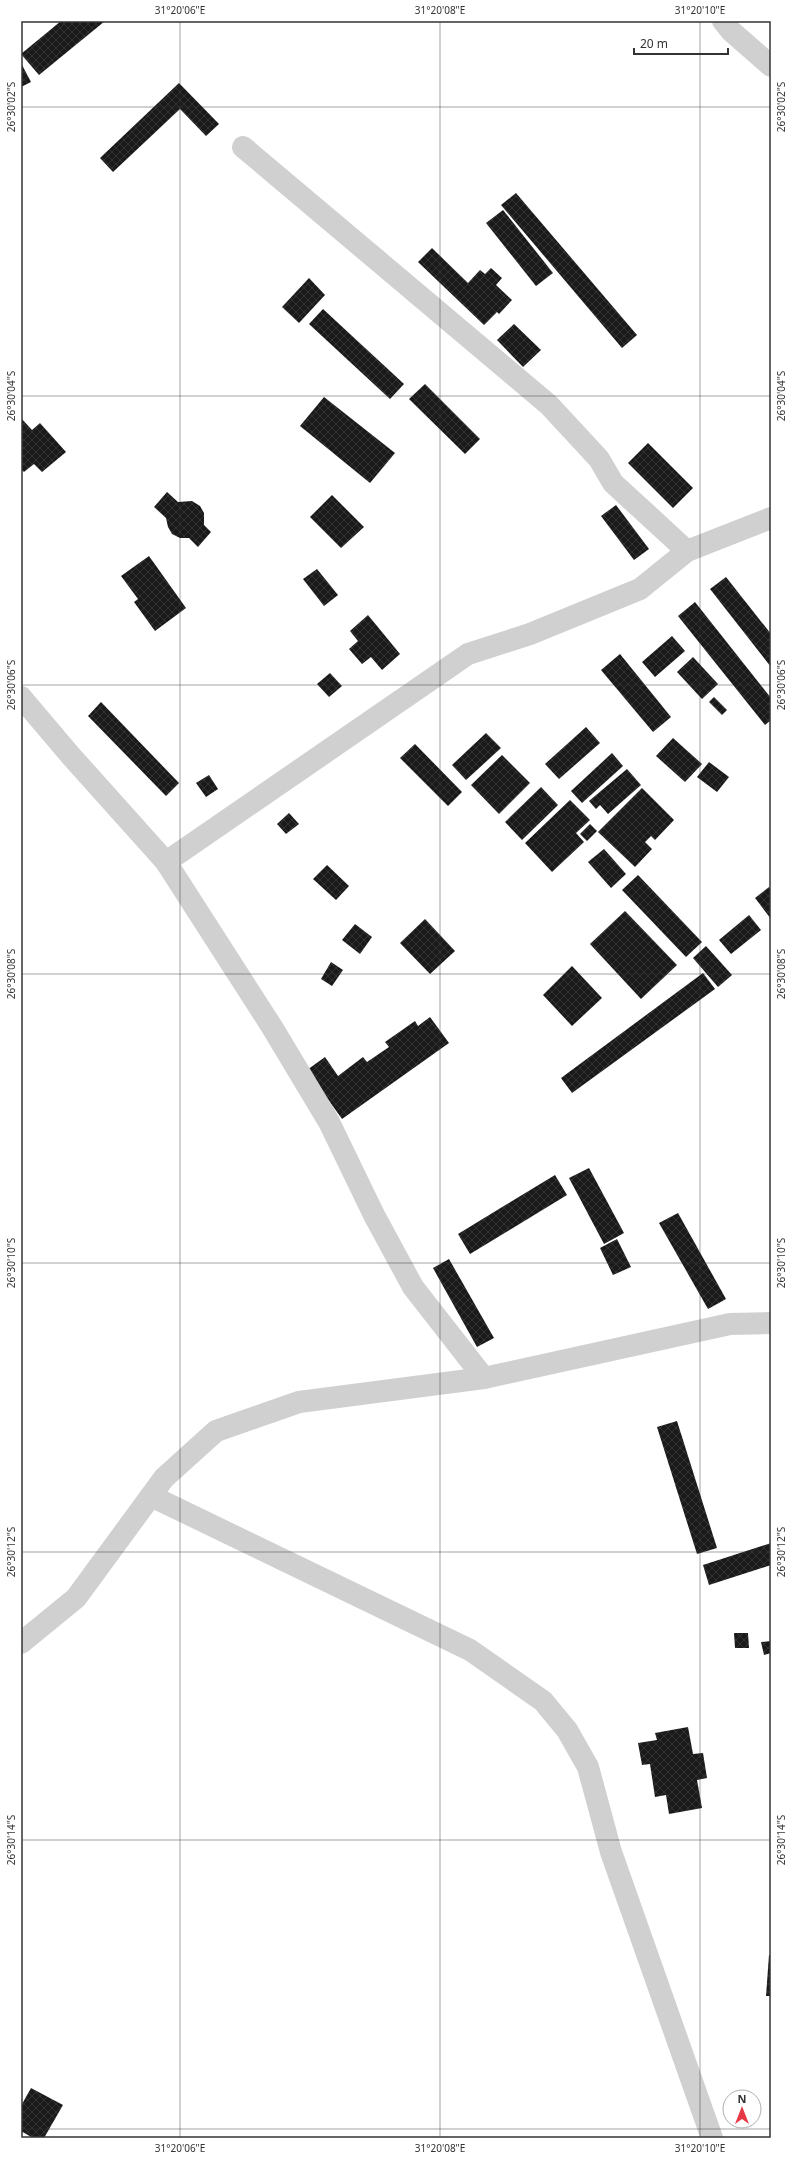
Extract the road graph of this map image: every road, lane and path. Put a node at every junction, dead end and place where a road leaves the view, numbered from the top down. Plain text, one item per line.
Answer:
1 (723, 21) edge
2 (771, 66) edge
3 (243, 147) dead end
4 (771, 518) edge
5 (687, 552) junction
6 (21, 697) edge
7 (166, 862) junction
8 (771, 1323) edge
9 (484, 1378) junction
10 (151, 1496) junction
11 (21, 1643) edge
12 (712, 2138) edge

1 - 2 street
3 - 5 street
4 - 5 street
5 - 7 street
6 - 7 street
7 - 9 street
8 - 9 street
9 - 10 street
10 - 11 street
10 - 12 street

